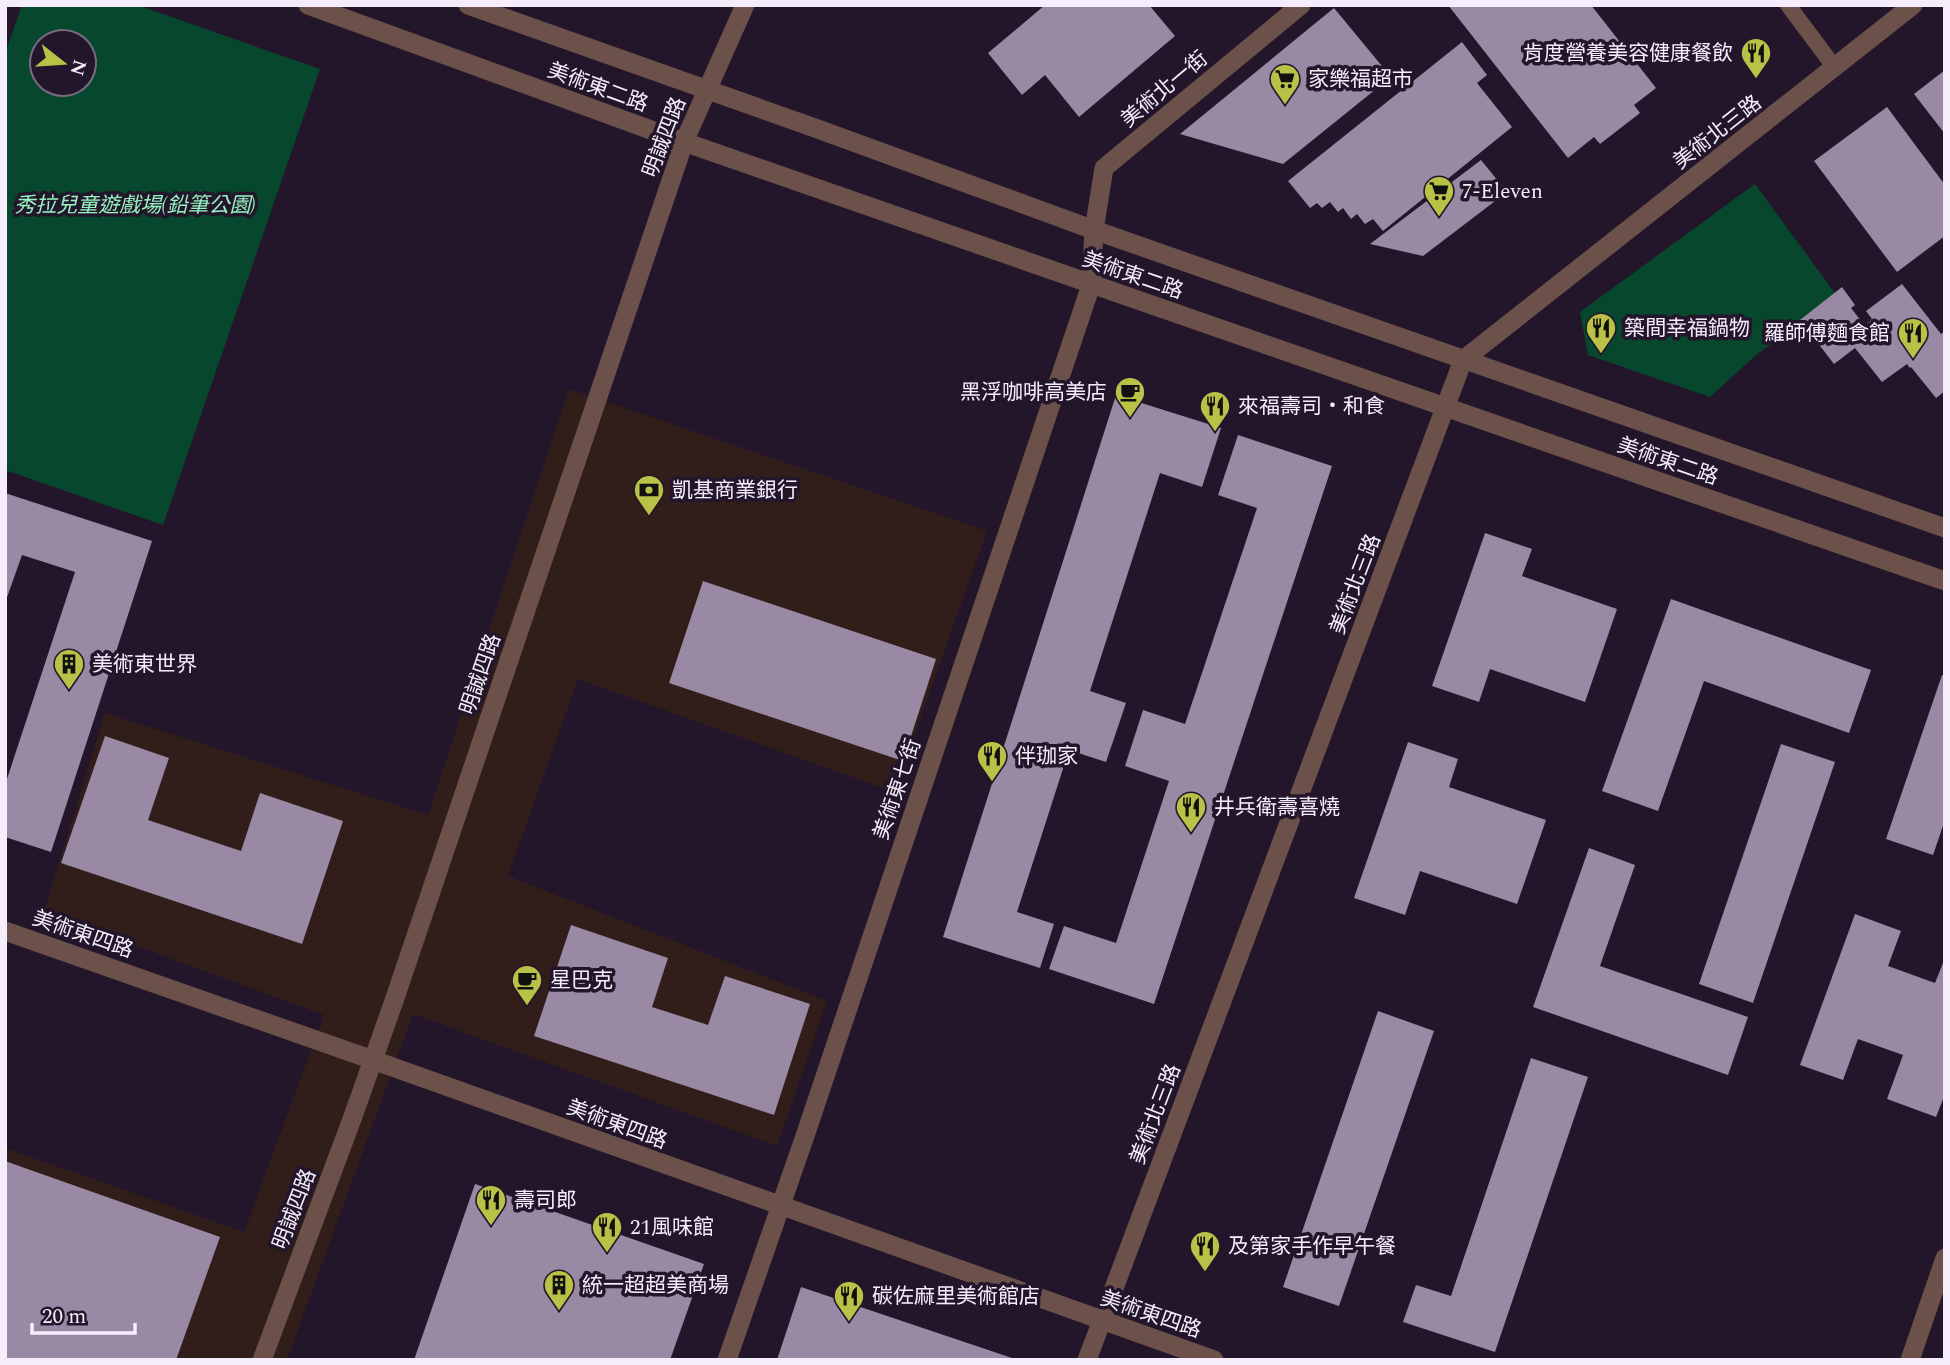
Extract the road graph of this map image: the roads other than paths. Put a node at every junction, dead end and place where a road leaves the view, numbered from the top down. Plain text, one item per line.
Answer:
1 (308, 5) edge
2 (468, 5) edge
3 (745, 5) edge
4 (1301, 5) edge
5 (1788, 5) edge
6 (1913, 5) edge
7 (1835, 68) junction
8 (706, 89) junction
9 (684, 142) junction
10 (1094, 230) junction
11 (1091, 285) junction
12 (1463, 360) junction
13 (1445, 408) junction
14 (1945, 528) edge
15 (1945, 581) edge
16 (5, 931) edge
17 (373, 1060) junction
18 (781, 1206) junction
19 (1945, 1258) edge
20 (1101, 1320) junction
21 (262, 1360) edge
22 (727, 1360) edge
23 (1087, 1360) edge
24 (1214, 1360) edge
25 (1910, 1360) edge

1 - 9 street, 美術東二路
2 - 8 street, 美術東二路
3 - 8 street, 明誠四路
4 - 10 street, 美術北一街
5 - 7 lane
6 - 7 street, 美術北三路
7 - 12 street, 美術北三路
8 - 9 street, 明誠四路
8 - 10 street, 美術東二路
9 - 11 street, 美術東二路
9 - 17 street, 明誠四路
10 - 11 street, 美術東七街
10 - 12 street, 美術東二路
11 - 13 street, 美術東二路
11 - 18 street, 美術東七街
12 - 13 street, 美術北三路
12 - 14 street, 美術東二路
13 - 15 street, 美術東二路
13 - 20 street, 美術北三路
16 - 17 street, 美術東四路
17 - 18 street, 美術東四路
17 - 21 street, 明誠四路
18 - 20 street, 美術東四路
18 - 22 street, 美術東七街
19 - 25 street
20 - 23 street, 美術北三路
20 - 24 street, 美術東四路

